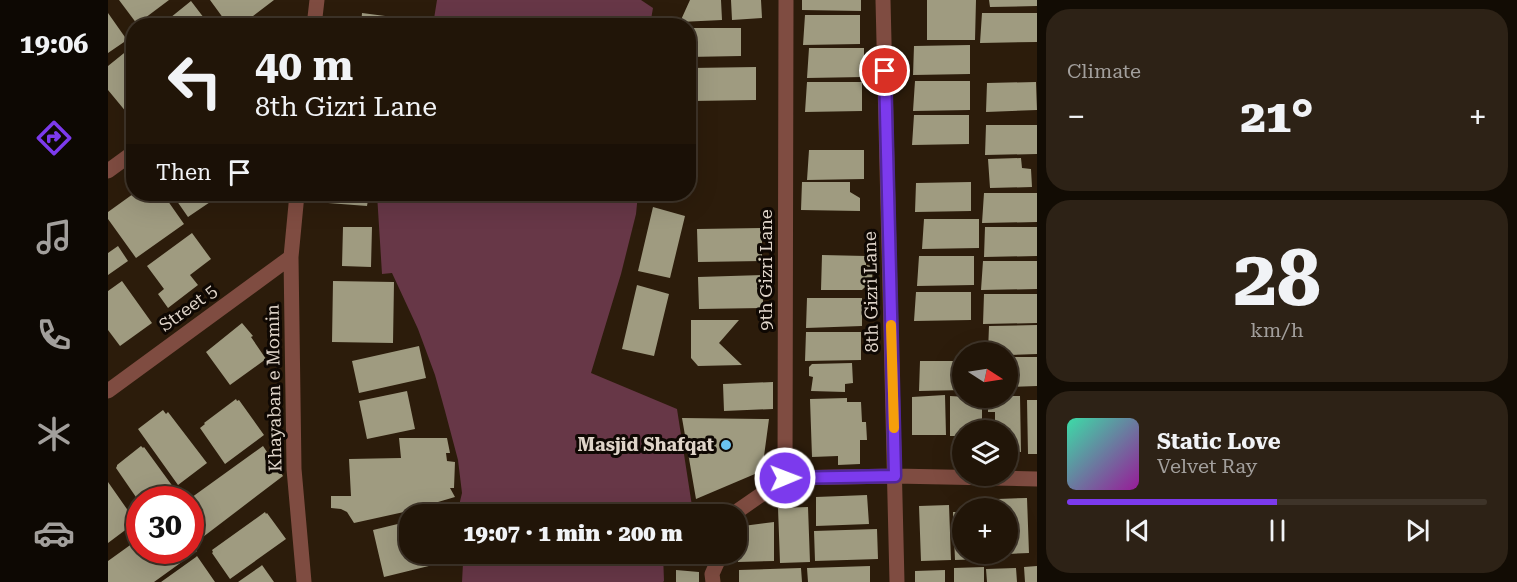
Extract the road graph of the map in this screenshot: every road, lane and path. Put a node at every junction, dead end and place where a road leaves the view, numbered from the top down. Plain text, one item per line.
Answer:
1 (786, 0) edge
2 (883, 0) edge
3 (126, 158) edge
4 (108, 171) edge
5 (296, 201) edge
6 (291, 257) junction
7 (108, 391) edge
8 (895, 476) junction
9 (785, 478) junction
10 (1037, 479) edge
11 (747, 504) edge
12 (716, 564) edge
13 (304, 582) edge
14 (712, 582) edge
15 (897, 582) edge

1 - 9 street, 9th Gizri Lane
2 - 8 street, 8th Gizri Lane
3 - 4 street
5 - 6 street, Khayaban e Momin
6 - 7 street, Street 5
6 - 13 street, Khayaban e Momin
8 - 9 street
8 - 10 street
8 - 15 street, 8th Gizri Lane
9 - 11 street
12 - 14 street

